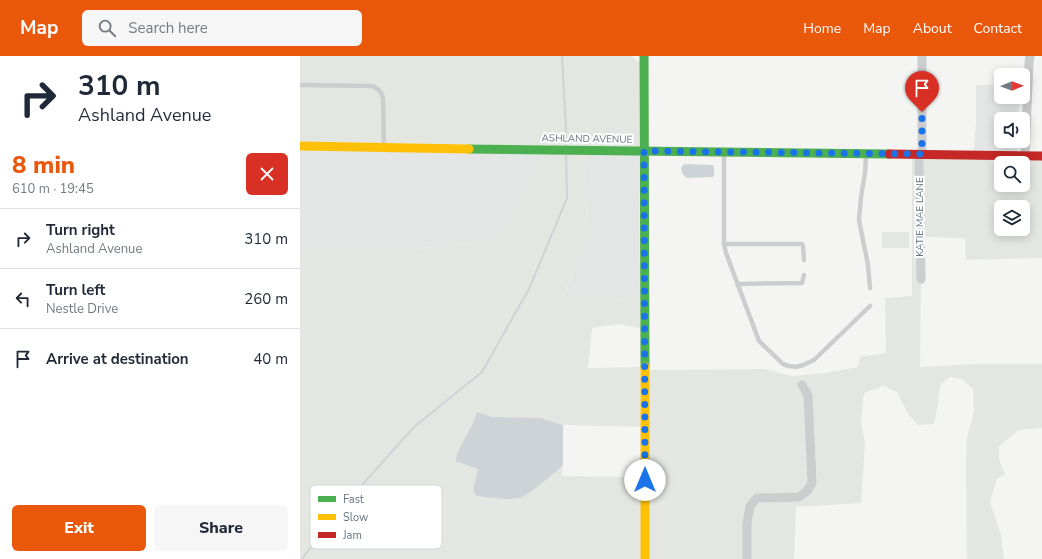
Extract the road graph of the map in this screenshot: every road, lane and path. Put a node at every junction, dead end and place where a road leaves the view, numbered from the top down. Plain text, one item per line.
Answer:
1 (644, 56) edge
2 (922, 56) edge
3 (1030, 56) edge
4 (300, 85) edge
5 (300, 146) edge
6 (384, 148) junction
7 (644, 151) junction
8 (724, 152) junction
9 (866, 154) junction
10 (920, 154) junction
11 (1026, 156) joint
12 (1030, 156) edge
13 (1042, 156) edge
14 (724, 244) junction
15 (804, 260) dead end
16 (804, 275) dead end
17 (921, 279) dead end
18 (738, 284) junction
19 (870, 288) dead end
20 (870, 306) dead end
21 (802, 385) dead end
22 (645, 559) edge
23 (747, 559) edge

1 - 7 street
2 - 10 street, KATIE MAE LANE
3 - 11 street
4 - 6 lane
5 - 6 street, ASHLAND AVENUE
6 - 7 street, ASHLAND AVENUE
7 - 8 street, ASHLAND AVENUE
7 - 22 street
8 - 9 street, ASHLAND AVENUE
8 - 14 lane
9 - 10 street, ASHLAND AVENUE
9 - 19 lane
10 - 11 street, ASHLAND AVENUE
10 - 17 street, KATIE MAE LANE
12 - 13 street, ASHLAND AVENUE
14 - 15 lane
14 - 18 lane
16 - 18 lane
18 - 20 lane
21 - 23 street

